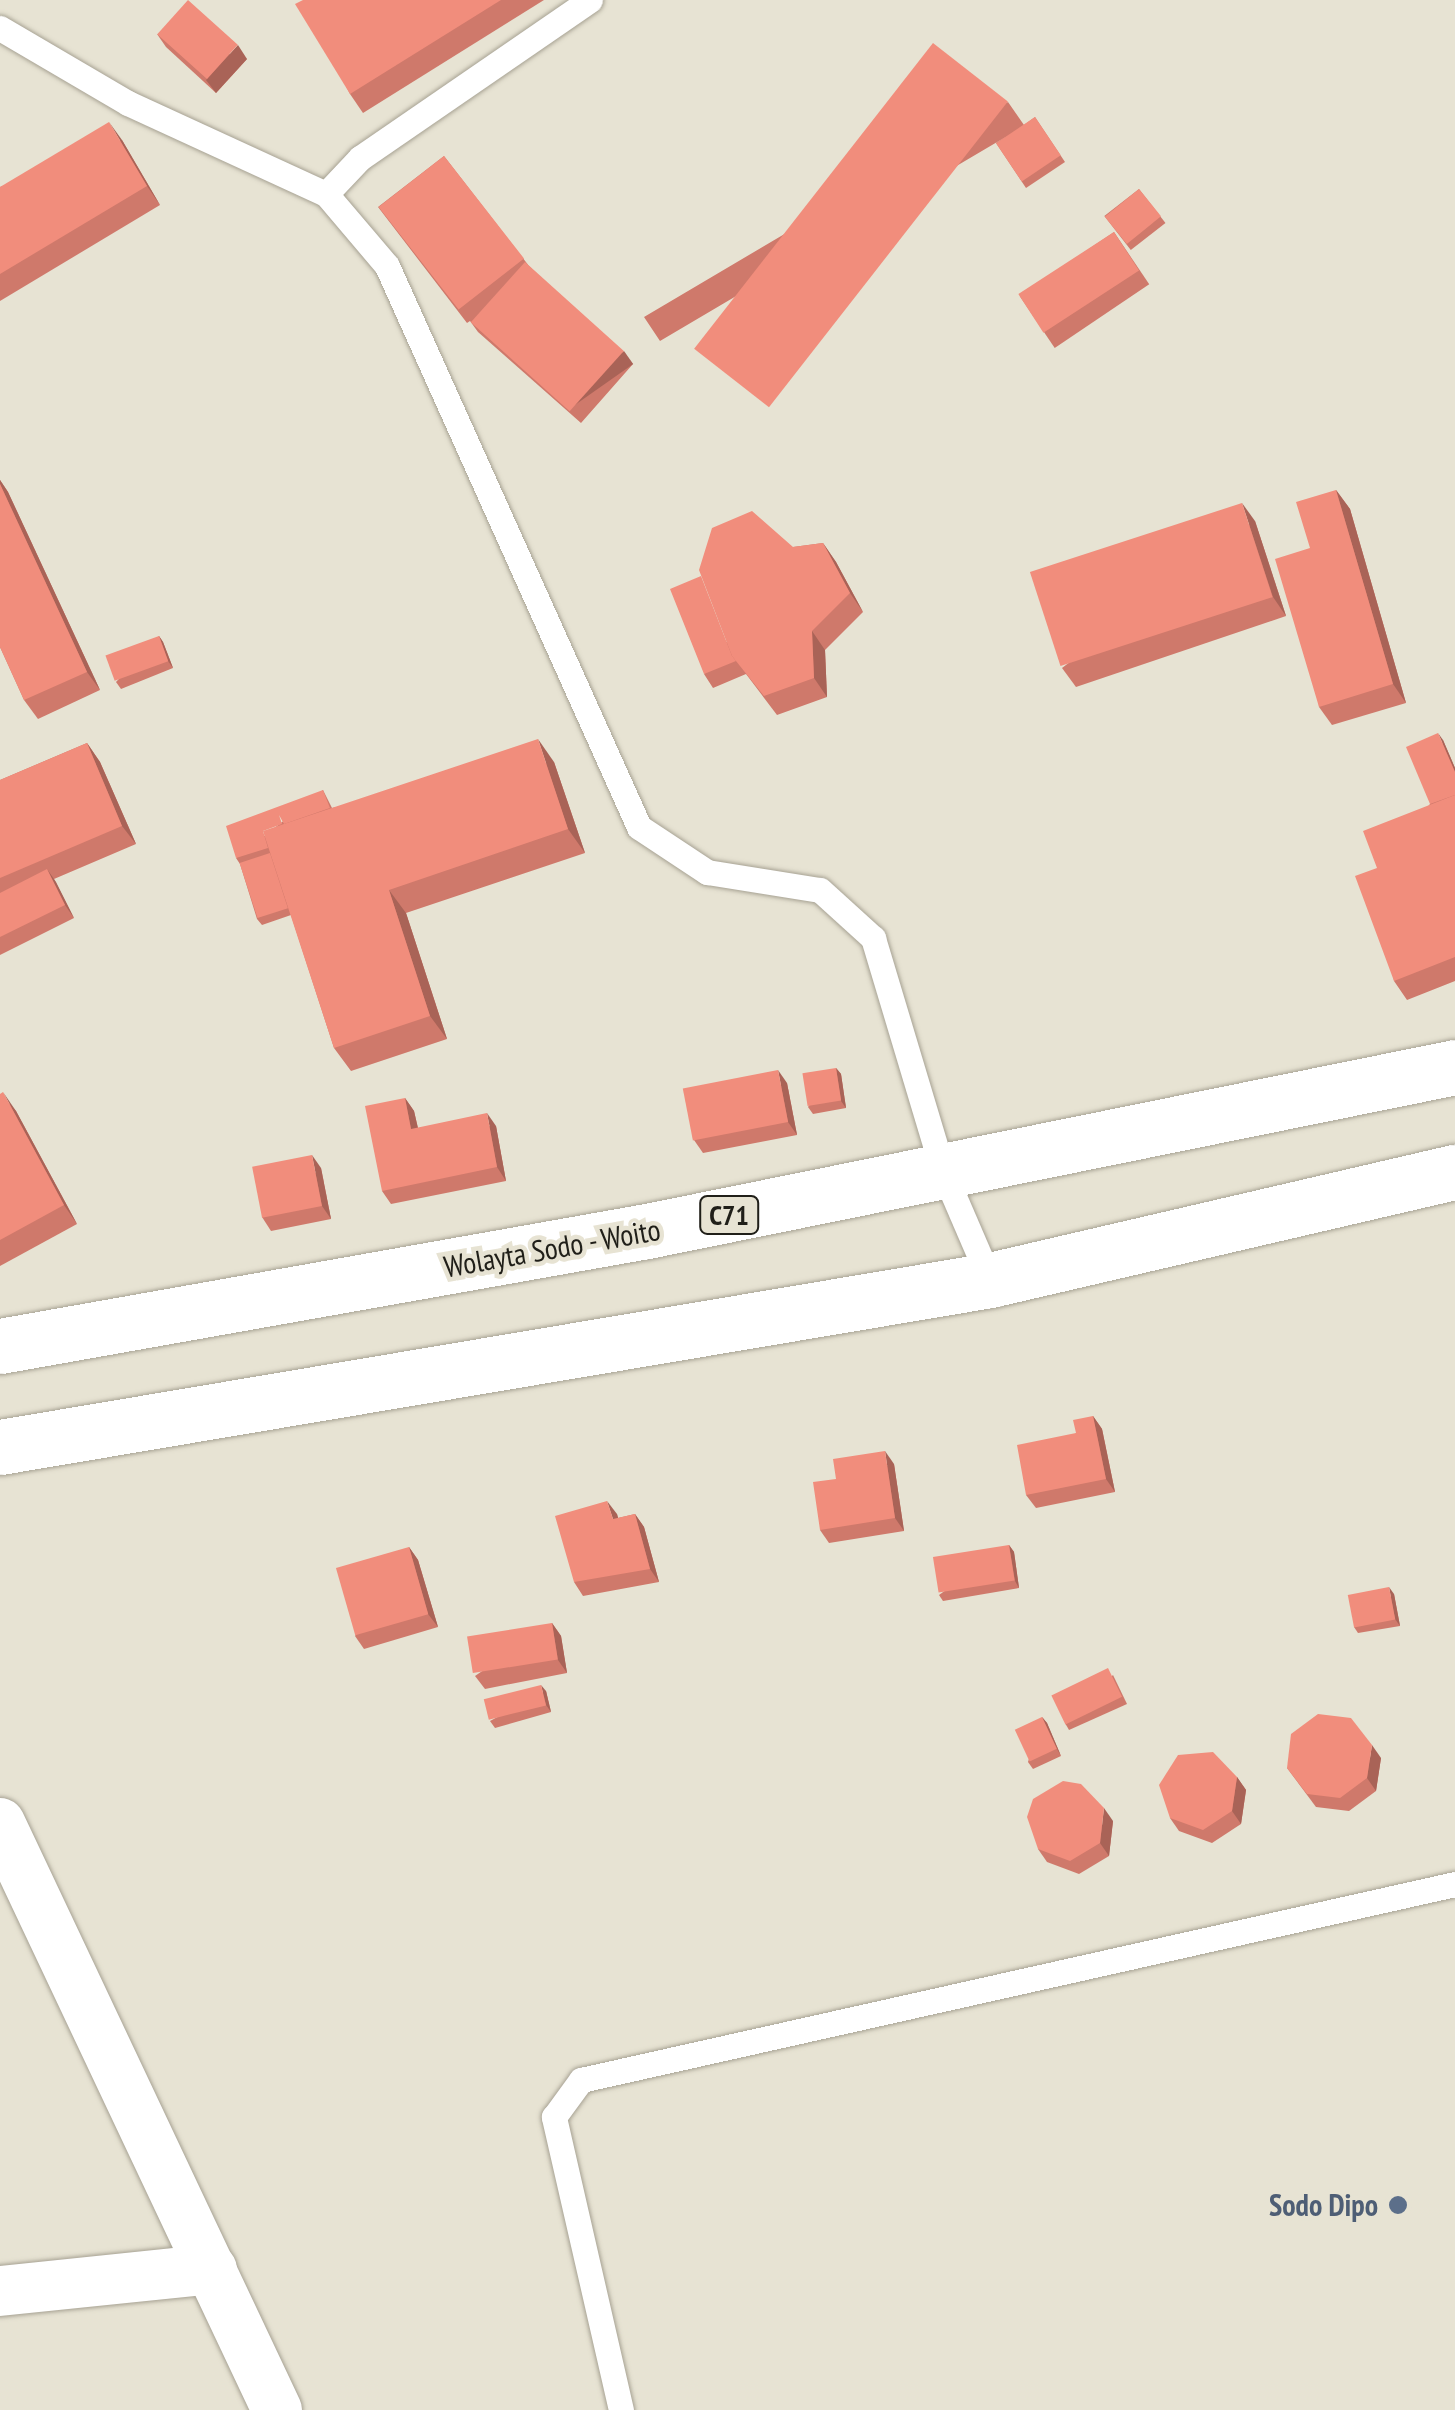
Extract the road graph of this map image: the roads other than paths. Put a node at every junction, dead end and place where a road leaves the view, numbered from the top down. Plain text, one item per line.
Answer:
1 (590, 0) edge
2 (0, 28) edge
3 (326, 194) junction
4 (1455, 1068) edge
5 (943, 1171) junction
6 (1455, 1172) edge
7 (990, 1280) junction
8 (0, 1346) edge
9 (0, 1447) edge
10 (0, 1823) edge
11 (1455, 1884) edge
12 (212, 2269) junction
13 (0, 2291) edge
14 (277, 2410) edge
15 (621, 2410) edge

1 - 3 lane
2 - 3 lane
3 - 5 lane
4 - 5 highway, Wolayta Sodo - Woito / C71
5 - 7 lane
5 - 8 highway, Wolayta Sodo - Woito / C71
6 - 7 highway
7 - 9 highway
10 - 12 street
11 - 15 lane
12 - 13 street
12 - 14 street

